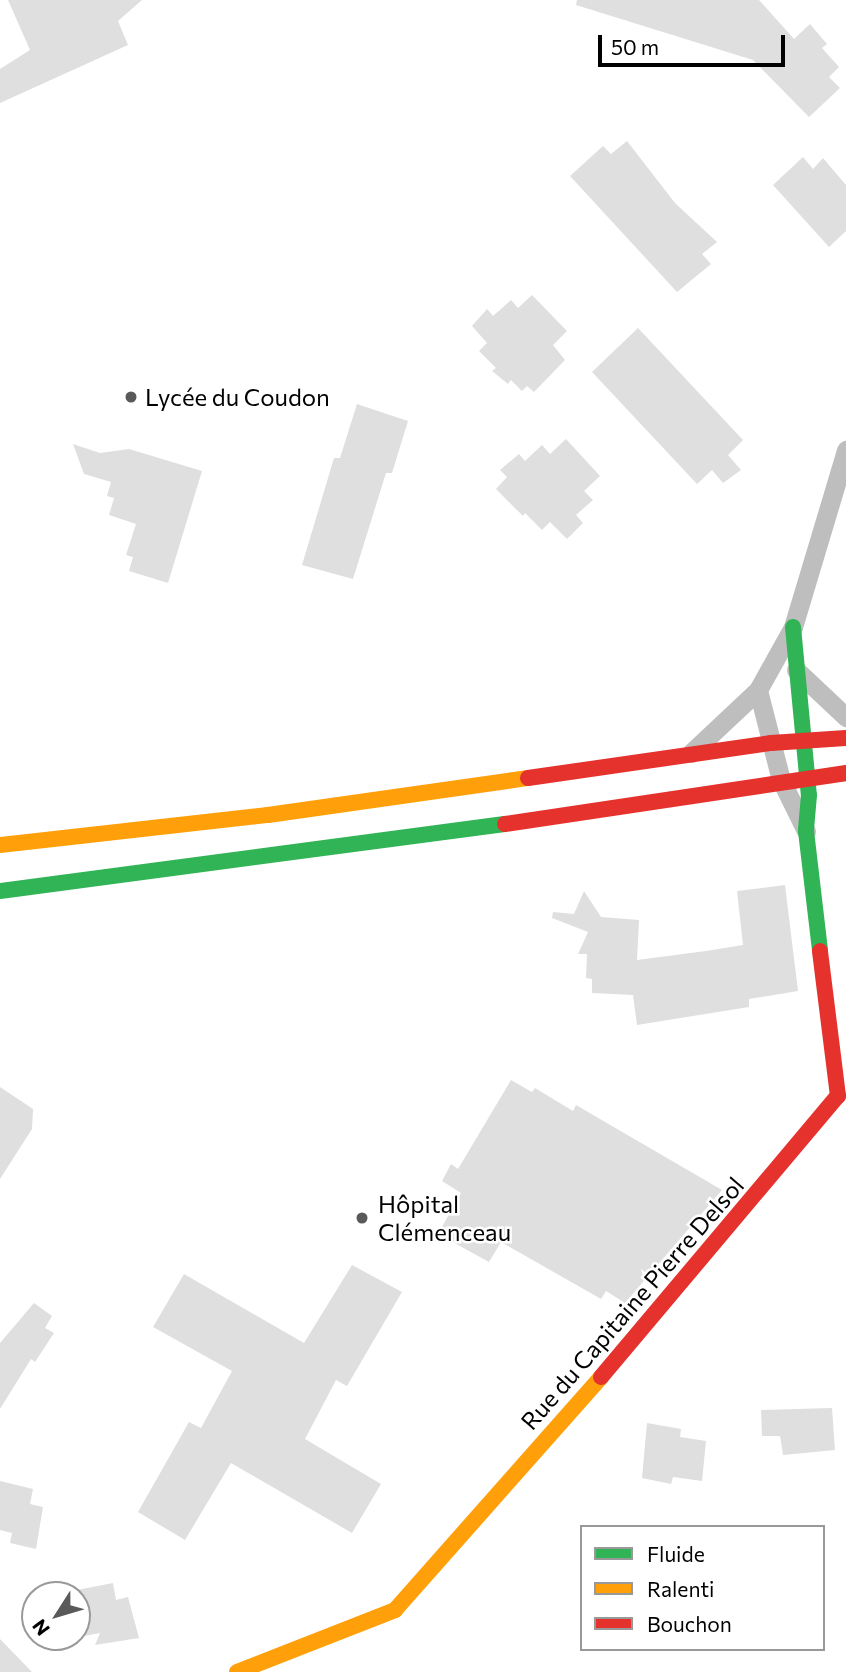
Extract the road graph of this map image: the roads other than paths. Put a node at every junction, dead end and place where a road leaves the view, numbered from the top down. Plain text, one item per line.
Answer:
1 (846, 450) edge
2 (793, 627) junction
3 (795, 669) junction
4 (758, 690) junction
5 (846, 717) edge
6 (846, 738) edge
7 (803, 740) junction
8 (771, 743) junction
9 (691, 753) junction
10 (846, 773) edge
11 (807, 776) junction
12 (780, 780) junction
13 (806, 831) junction
14 (0, 836) edge
15 (25, 843) junction
16 (0, 845) edge
17 (0, 891) edge
18 (237, 1672) edge

1 - 2 street
2 - 3 main road, Rue du Capitaine Pierre Delsol
2 - 4 street
3 - 5 street
3 - 7 main road, Rue du Capitaine Pierre Delsol
4 - 8 street, Rue du Capitaine Pierre Delsol
4 - 9 street
6 - 7 main road
7 - 8 main road
7 - 11 main road, Rue du Capitaine Pierre Delsol
8 - 9 main road
8 - 12 street, Rue du Capitaine Pierre Delsol
9 - 15 main road
10 - 11 main road
11 - 12 main road
11 - 13 main road, Rue du Capitaine Pierre Delsol
12 - 13 street, Rue du Capitaine Pierre Delsol
12 - 17 main road
13 - 18 main road, Rue du Capitaine Pierre Delsol
14 - 15 street
15 - 16 main road

